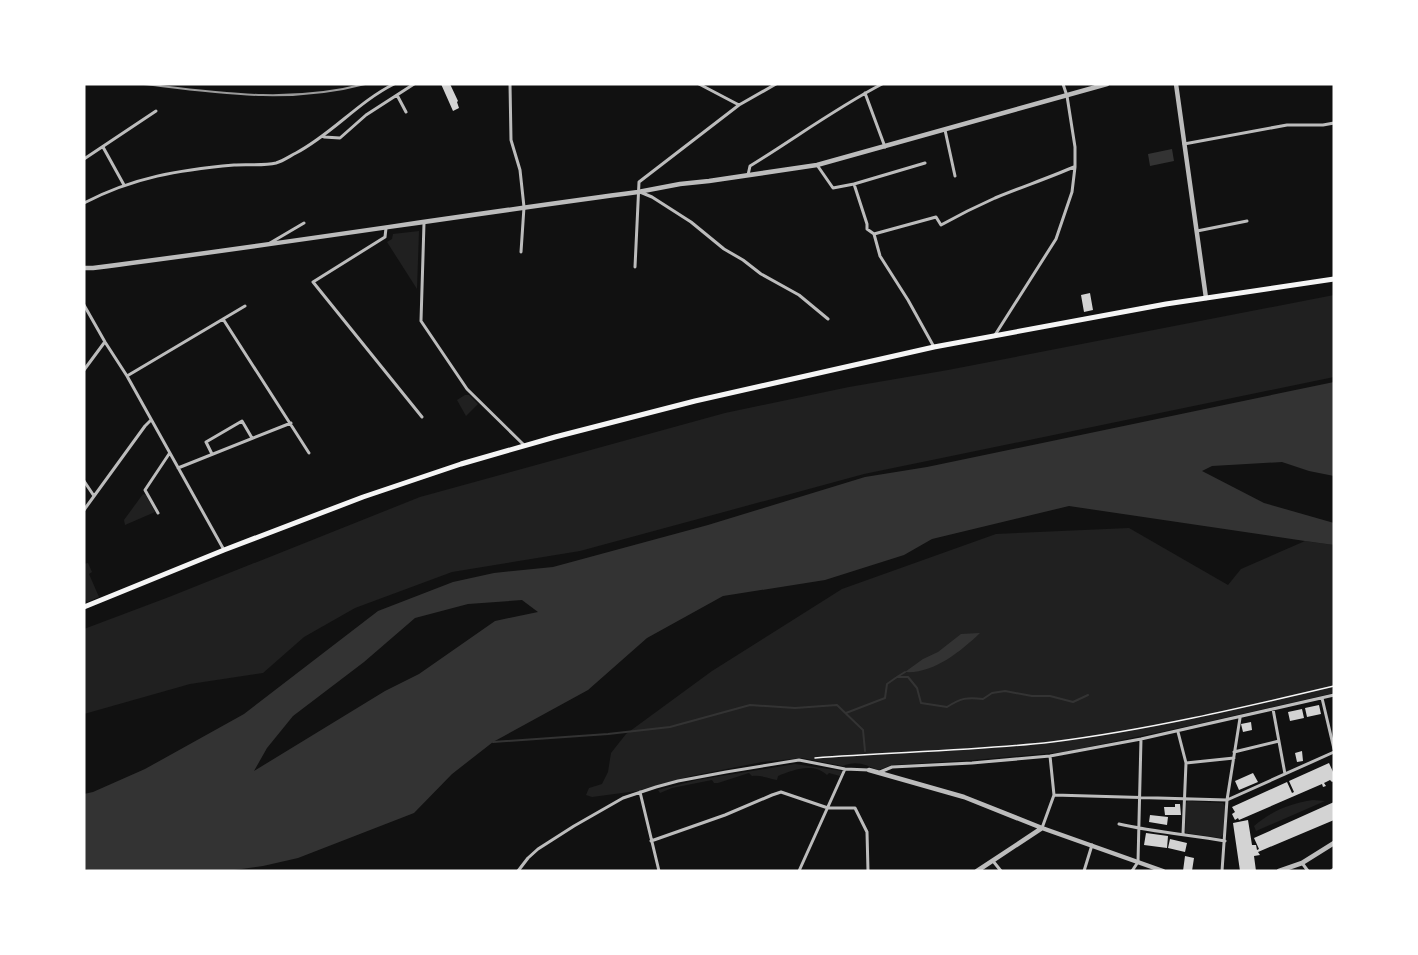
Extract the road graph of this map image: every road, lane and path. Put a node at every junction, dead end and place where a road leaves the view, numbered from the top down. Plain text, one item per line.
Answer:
1 (394, 84) edge
2 (414, 84) edge
3 (510, 84) edge
4 (699, 84) edge
5 (776, 84) edge
6 (881, 84) edge
7 (1063, 84) edge
8 (1107, 84) edge
9 (1176, 84) edge
10 (865, 93) junction
11 (397, 95) junction
12 (1067, 96) junction
13 (739, 105) junction
14 (156, 111) dead end
15 (406, 112) dead end
16 (1334, 123) edge
17 (945, 130) junction
18 (322, 137) junction
19 (1184, 144) junction
20 (103, 147) junction
21 (885, 147) junction
22 (84, 159) edge
23 (925, 163) dead end
24 (817, 165) junction
25 (1075, 167) junction
26 (748, 175) junction
27 (955, 176) dead end
28 (854, 184) junction
29 (124, 185) junction
30 (638, 192) junction
31 (84, 203) edge
32 (524, 207) junction
33 (1247, 221) dead end
34 (304, 223) dead end
35 (424, 223) junction
36 (386, 228) junction
37 (1197, 231) junction
38 (874, 234) junction
39 (266, 245) junction
40 (521, 252) dead end
41 (635, 267) dead end
42 (84, 268) edge
43 (1334, 279) edge
44 (1206, 298) junction
45 (84, 305) edge
46 (245, 306) dead end
47 (224, 319) junction
48 (828, 319) dead end
49 (995, 335) junction
50 (105, 342) junction
51 (934, 347) junction
52 (84, 370) edge
53 (127, 376) junction
54 (422, 417) dead end
55 (151, 420) junction
56 (291, 423) junction
57 (252, 438) junction
58 (524, 446) junction
59 (309, 453) dead end
60 (170, 454) junction
61 (212, 454) junction
62 (177, 468) junction
63 (84, 481) edge
64 (94, 496) junction
65 (84, 510) edge
66 (158, 513) dead end
67 (224, 550) junction
68 (84, 607) edge
69 (1334, 686) edge
70 (1334, 694) edge
71 (1322, 698) junction
72 (1273, 709) junction
73 (1240, 717) junction
74 (1178, 731) junction
75 (1141, 740) junction
76 (1279, 741) junction
77 (1334, 750) edge
78 (1234, 752) junction
79 (1050, 756) junction
80 (1234, 758) junction
81 (807, 762) junction
82 (1186, 763) junction
83 (845, 769) junction
84 (868, 770) joint
85 (878, 773) junction
86 (1285, 774) junction
87 (640, 792) junction
88 (1054, 795) junction
89 (1139, 798) junction
90 (1184, 799) junction
91 (1227, 800) junction
92 (828, 808) junction
93 (1119, 824) dead end
94 (1042, 828) junction
95 (1139, 829) junction
96 (1183, 834) junction
97 (651, 841) junction
98 (1225, 841) junction
99 (1334, 843) edge
100 (1092, 845) junction
101 (993, 860) junction
102 (1138, 862) junction
103 (1302, 862) junction
104 (518, 871) edge
105 (659, 871) edge
106 (799, 871) edge
107 (868, 871) edge
108 (977, 871) edge
109 (1001, 871) edge
110 (1084, 871) edge
111 (1132, 871) edge
112 (1163, 871) edge
113 (1222, 871) edge
114 (1279, 871) edge
115 (1308, 871) edge

1 - 18 street
2 - 11 street
3 - 32 street
4 - 13 street
5 - 13 street
6 - 10 street
7 - 12 street
8 - 12 street
9 - 19 street
10 - 21 street
10 - 26 street
11 - 15 street
11 - 18 street
12 - 17 street
12 - 25 street
13 - 30 street
14 - 20 street
16 - 19 street
17 - 21 street
17 - 27 street
18 - 29 street
19 - 37 street
20 - 22 street
20 - 29 street
21 - 24 street
23 - 28 street
24 - 26 street
24 - 28 street
25 - 38 street
25 - 49 street
26 - 30 street
28 - 38 street
29 - 31 street
30 - 32 street
30 - 41 street
30 - 48 street
32 - 35 street
32 - 40 street
33 - 37 street
34 - 39 street
35 - 36 street
35 - 58 street
36 - 39 street
36 - 54 street
37 - 44 street
38 - 51 street
39 - 42 street
43 - 44 main road
44 - 49 main road
45 - 50 street
46 - 47 street
47 - 53 street
47 - 56 street
49 - 51 main road
50 - 52 street
50 - 53 street
51 - 58 main road
53 - 55 street
55 - 60 street
55 - 64 street
56 - 57 street
56 - 59 street
57 - 61 street
57 - 61 street
58 - 67 main road
60 - 62 street
60 - 66 street
61 - 62 street
62 - 67 street
63 - 64 street
64 - 65 street
67 - 68 main road
69 - 81 path
70 - 71 street
71 - 72 street
71 - 77 street
72 - 73 street
72 - 76 street
73 - 74 street
73 - 78 street
74 - 75 street
74 - 82 street
75 - 79 street
75 - 89 street
76 - 78 street
76 - 86 street
77 - 86 street
78 - 80 street
79 - 85 street
79 - 88 street
80 - 82 street
80 - 91 street
81 - 83 street
81 - 87 street
82 - 90 street
83 - 84 street
83 - 92 street
84 - 85 street
85 - 94 street
86 - 91 street
87 - 97 street
87 - 104 street
88 - 89 street
88 - 94 street
89 - 90 street
89 - 95 street
90 - 91 street
90 - 96 street
91 - 98 street
92 - 97 street
92 - 106 street
92 - 107 street
93 - 95 street
94 - 100 street
94 - 101 street
95 - 96 street
95 - 102 street
96 - 98 street
97 - 105 street
98 - 113 street
99 - 103 street
100 - 102 street
100 - 110 street
101 - 108 street
101 - 109 street
102 - 111 street
102 - 112 street
103 - 114 street
103 - 115 street

